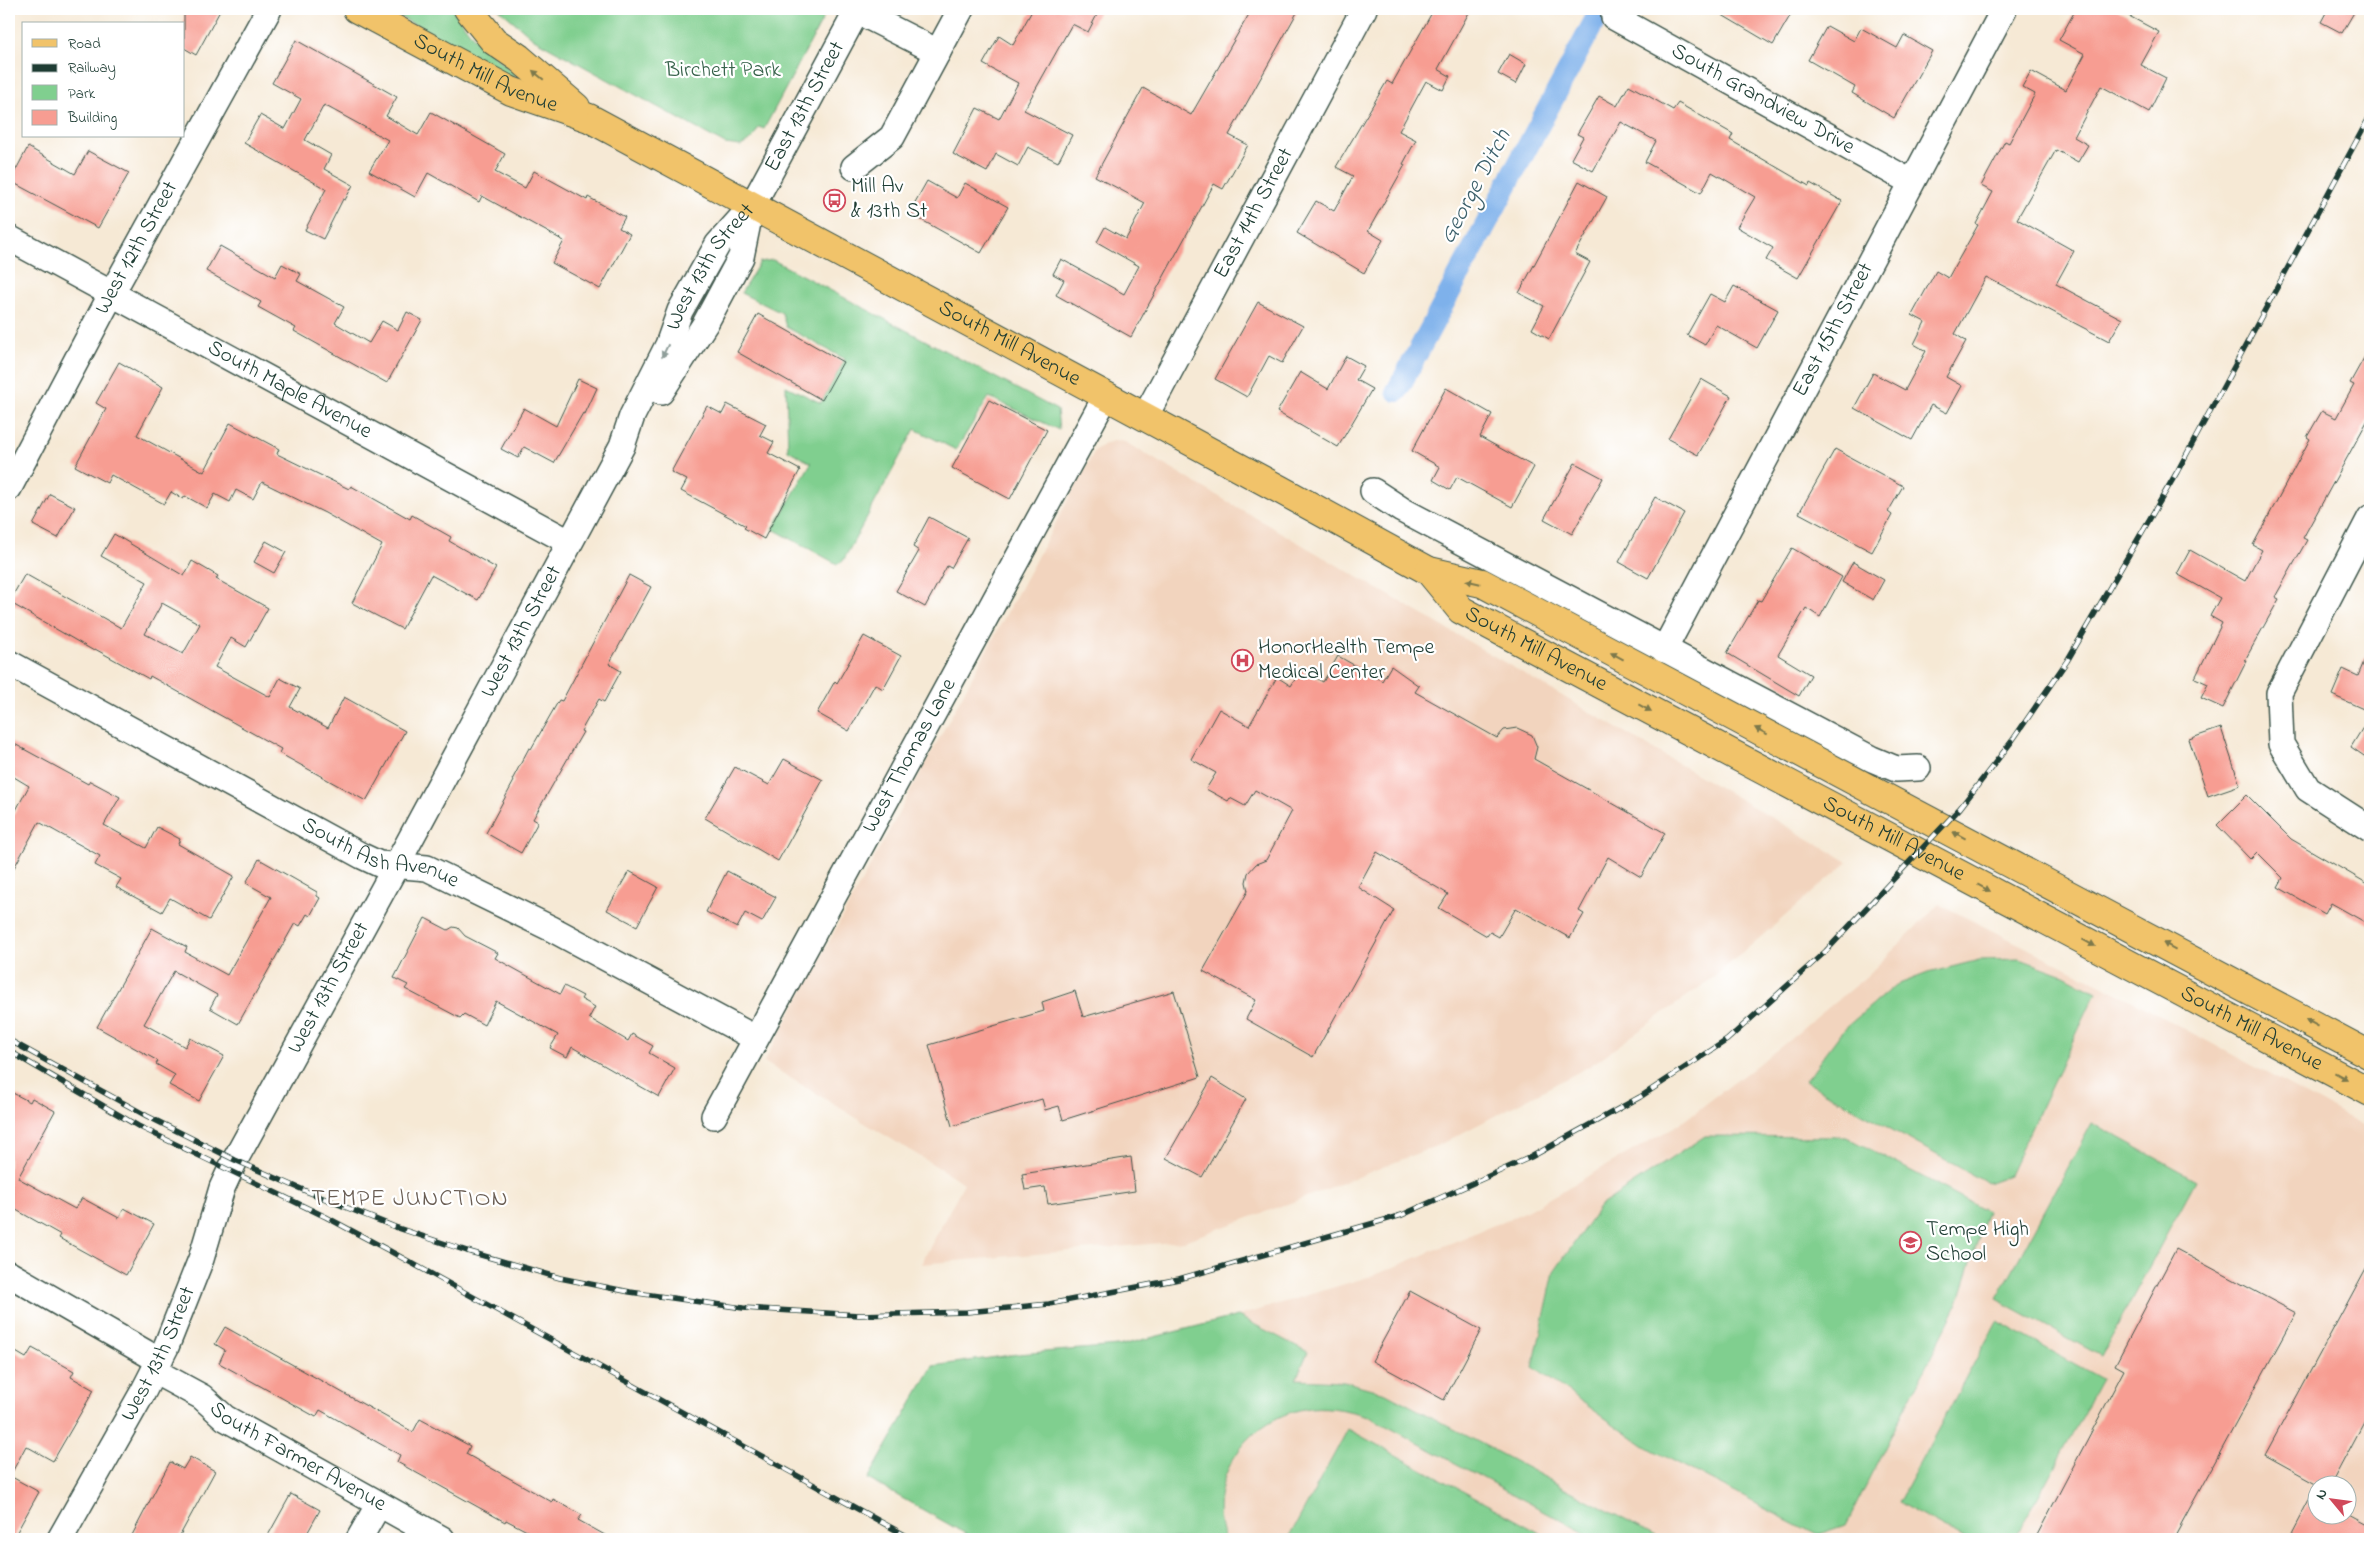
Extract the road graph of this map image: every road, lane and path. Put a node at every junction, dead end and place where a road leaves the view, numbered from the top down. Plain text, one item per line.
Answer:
1 (269, 9) edge
2 (357, 9) edge
3 (468, 9) edge
4 (961, 9) edge
5 (1364, 9) edge
6 (2004, 9) edge
7 (857, 10) edge
8 (1614, 17) dead end
9 (938, 52) junction
10 (589, 118) junction
11 (854, 167) dead end
12 (1911, 182) junction
13 (752, 206) junction
14 (9, 238) edge
15 (112, 293) junction
16 (1106, 396) junction
17 (1144, 417) junction
18 (9, 488) edge
19 (1373, 491) dead end
20 (2370, 518) edge
21 (569, 542) junction
22 (1429, 572) junction
23 (1664, 650) junction
24 (9, 663) edge
25 (1918, 768) dead end
26 (2370, 829) edge
27 (396, 866) junction
28 (755, 1038) junction
29 (2370, 1055) edge
30 (2370, 1092) edge
31 (714, 1116) dead end
32 (9, 1274) edge
33 (157, 1366) junction
34 (379, 1504) junction
35 (60, 1539) edge
36 (359, 1539) edge
37 (442, 1539) edge

1 - 15 street, West 12th Street
2 - 10 main road, South Mill Avenue
10 -> 3 main road, South Mill Avenue
4 - 9 street
5 - 17 street, East 14th Street
6 - 12 street, East 15th Street
7 - 9 street
7 - 13 street, East 13th Street
8 - 12 street, South Grandview Drive
9 - 11 street
10 - 13 main road, South Mill Avenue
12 - 23 street, East 15th Street
13 - 16 main road, South Mill Avenue
13 - 21 street, West 13th Street
14 - 15 street, South Maple Avenue
15 - 18 street, West 12th Street
15 - 21 street, South Maple Avenue
16 - 17 main road, South Mill Avenue
16 - 28 street, West Thomas Lane
17 - 22 main road, South Mill Avenue
19 - 23 street
20 - 26 street
21 - 27 street, West 13th Street
29 -> 22 main road, South Mill Avenue
22 -> 30 main road, South Mill Avenue
23 - 25 street
24 - 27 street, South Ash Avenue
27 - 28 street, South Ash Avenue
27 - 33 street, West 13th Street
28 - 31 street, West Thomas Lane
32 - 33 street, South Farmer Avenue
33 - 34 street, South Farmer Avenue
33 - 35 street, West 13th Street
34 - 36 street
34 - 37 street, South Farmer Avenue

